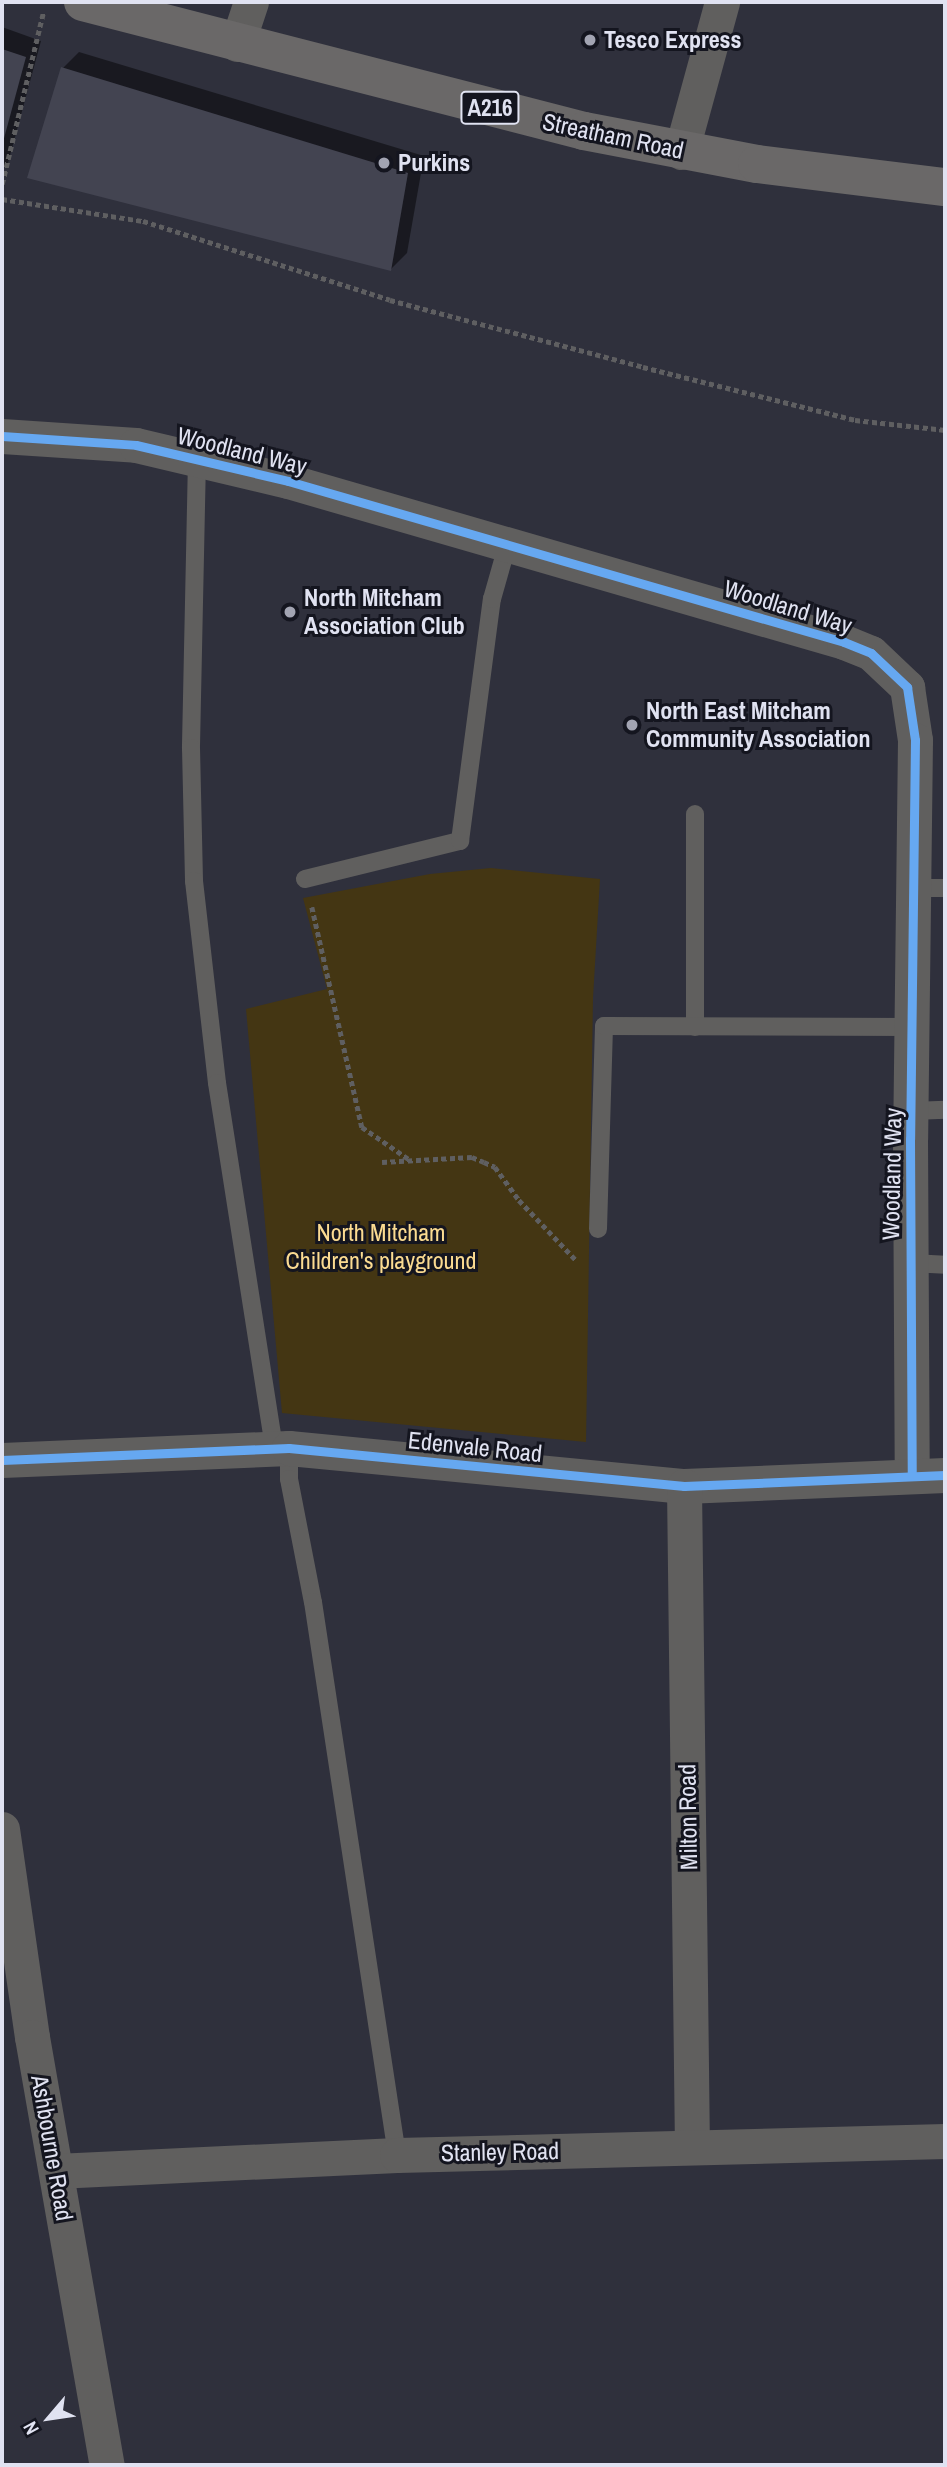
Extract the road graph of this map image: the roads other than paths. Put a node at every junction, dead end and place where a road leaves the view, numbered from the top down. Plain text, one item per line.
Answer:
1 (83, 2) edge
2 (251, 2) edge
3 (722, 2) edge
4 (237, 44) junction
5 (681, 152) junction
6 (945, 187) edge
7 (2, 436) edge
8 (197, 459) junction
9 (507, 546) junction
10 (695, 814) dead end
11 (305, 879) road end
12 (929, 888) edge
13 (695, 1027) junction
14 (913, 1027) junction
15 (929, 1111) edge
16 (598, 1230) dead end
17 (911, 1263) junction
18 (945, 1265) edge
19 (281, 1448) junction
20 (2, 1461) edge
21 (929, 1476) edge
22 (684, 1486) junction
23 (2, 1829) edge
24 (945, 2141) edge
25 (692, 2147) junction
26 (397, 2155) junction
27 (56, 2171) junction
28 (107, 2465) edge

1 - 4 main road, Streatham Road / A216
2 - 4 street
3 - 5 street
4 - 5 main road, Streatham Road / A216
5 - 6 main road, Streatham Road / A216
7 - 8 street, Woodland Way
8 - 9 street, Woodland Way
8 - 19 lane
9 - 11 lane
9 - 12 street, Woodland Way
10 - 13 lane
12 - 14 street, Woodland Way
13 - 14 lane
13 - 16 lane
14 - 15 street, Woodland Way
15 - 17 street, Woodland Way
17 - 18 lane
17 - 21 street, Woodland Way
19 - 20 street, Edenvale Road
19 - 22 street, Edenvale Road
19 - 26 lane
21 - 22 street, Edenvale Road
22 - 25 street, Milton Road
23 - 27 street, Ashbourne Road
24 - 25 street, Stanley Road
25 - 26 street, Stanley Road
26 - 27 street, Stanley Road
27 - 28 street, Ashbourne Road

